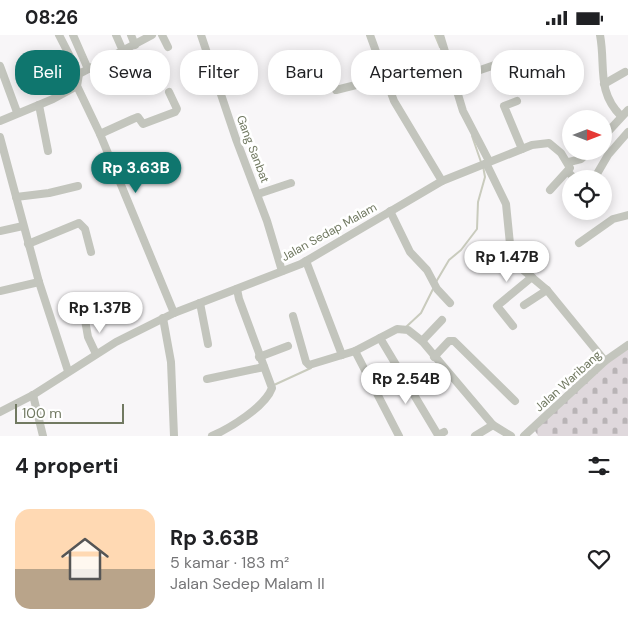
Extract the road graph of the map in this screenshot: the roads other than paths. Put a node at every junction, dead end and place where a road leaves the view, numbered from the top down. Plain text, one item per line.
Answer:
1 (59, 35) edge
2 (73, 35) edge
3 (116, 35) edge
4 (131, 35) edge
5 (162, 35) edge
6 (201, 35) edge
7 (370, 35) edge
8 (440, 35) edge
9 (600, 35) edge
10 (149, 36) edge
11 (135, 45) junction
12 (168, 47) dead end
13 (67, 50) edge
14 (123, 50) edge
15 (125, 50) edge
16 (375, 50) edge
17 (445, 50) edge
18 (0, 66) edge
19 (88, 69) joint
20 (625, 72) dead end
21 (80, 73) edge
22 (604, 84) junction
23 (80, 92) edge
24 (170, 94) edge
25 (59, 95) edge
26 (391, 95) edge
27 (459, 95) edge
28 (517, 101) dead end
29 (38, 105) junction
30 (17, 112) junction
31 (626, 114) edge
32 (0, 121) edge
33 (612, 128) edge
34 (628, 133) edge
35 (100, 134) junction
36 (0, 137) edge
37 (522, 149) junction
38 (48, 151) dead end
39 (577, 160) edge
40 (569, 162) junction
41 (485, 163) junction
42 (569, 170) edge
43 (599, 170) edge
44 (562, 178) edge
45 (442, 181) junction
46 (291, 183) dead end
47 (78, 186) dead end
48 (550, 190) dead end
49 (258, 194) junction
50 (16, 197) junction
51 (390, 211) junction
52 (628, 215) edge
53 (23, 225) junction
54 (0, 231) edge
55 (28, 243) junction
56 (579, 243) dead end
57 (91, 252) dead end
58 (306, 261) junction
59 (282, 271) junction
60 (532, 277) junction
61 (39, 282) junction
62 (237, 289) junction
63 (547, 290) junction
64 (0, 291) edge
65 (200, 303) junction
66 (450, 303) dead end
67 (524, 305) dead end
68 (174, 313) junction
69 (293, 316) dead end
70 (163, 319) junction
71 (442, 319) dead end
72 (85, 320) dead end
73 (513, 326) dead end
74 (381, 340) junction
75 (422, 341) junction
76 (208, 344) dead end
77 (628, 345) edge
78 (288, 346) dead end
79 (356, 352) junction
80 (96, 354) junction
81 (342, 355) junction
82 (259, 357) junction
83 (434, 357) junction
84 (605, 361) junction
85 (264, 367) junction
86 (68, 371) junction
87 (207, 379) dead end
88 (33, 395) junction
89 (515, 401) dead end
90 (0, 411) edge
91 (493, 425) junction
92 (444, 432) dead end
93 (43, 436) edge
94 (174, 436) edge
95 (212, 436) edge
96 (399, 436) edge
97 (475, 436) edge
98 (511, 436) edge
99 (524, 436) edge

1 - 13 street
2 - 19 street
3 - 14 street
4 - 11 street
5 - 12 street
6 - 49 street, Gang Sanbat
7 - 16 street
8 - 17 street
9 - 22 street
10 - 11 street
11 - 15 street
18 - 30 street
19 - 21 street
20 - 22 street
22 - 31 street
23 - 35 street
24 - 35 street
25 - 29 street
26 - 45 street
27 - 41 street
28 - 37 street
29 - 30 street
29 - 38 street
30 - 32 street
31 - 33 street
34 - 43 street
35 - 68 street
36 - 50 street
37 - 40 street, Jalan Sedap Malam
37 - 41 street, Jalan Sedap Malam
39 - 40 street
40 - 42 street
41 - 45 street, Jalan Sedap Malam
41 - 60 street
44 - 48 street
45 - 51 street, Jalan Sedap Malam
46 - 49 street
47 - 50 street
49 - 59 street, Gang Sanbat
50 - 53 street
51 - 58 street, Jalan Sedap Malam
51 - 66 street
52 - 56 street
53 - 54 street
53 - 55 street
55 - 57 street
55 - 61 street
58 - 59 street, Jalan Sedap Malam
58 - 81 street
59 - 62 street, Jalan Sedap Malam
60 - 63 street
60 - 73 street
61 - 64 street
61 - 86 street
62 - 65 street, Jalan Sedap Malam
62 - 82 street
63 - 67 street
63 - 84 street
65 - 68 street, Jalan Sedap Malam
65 - 76 street
68 - 70 street, Jalan Sedap Malam
69 - 81 street
70 - 80 street, Jalan Sedap Malam
70 - 94 street
71 - 75 street
72 - 80 street
74 - 75 street
74 - 79 street
74 - 92 street
75 - 83 street
77 - 84 street, Jalan Waribang
78 - 82 street
79 - 81 street
79 - 96 street
80 - 86 street, Jalan Sedap Malam
82 - 85 street
83 - 89 street
83 - 91 street
84 - 99 street, Jalan Waribang
85 - 87 street
85 - 95 street
86 - 88 street, Jalan Sedap Malam
88 - 90 street, Jalan Sedap Malam
88 - 93 street
91 - 97 street
91 - 98 street

